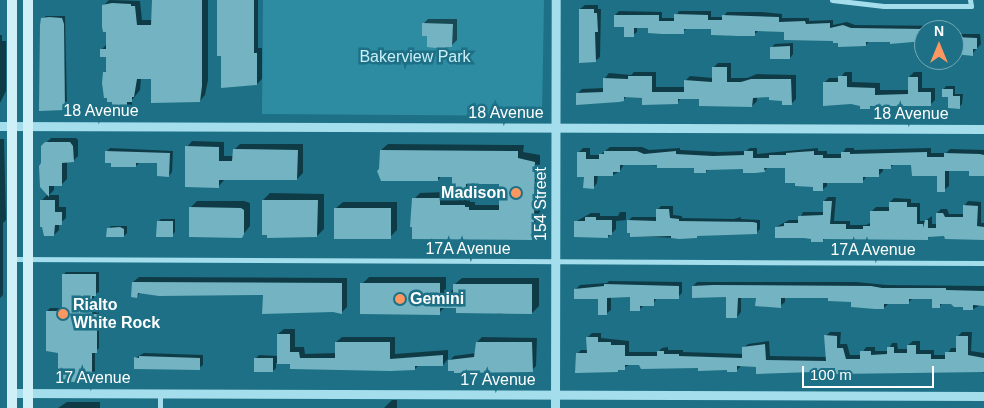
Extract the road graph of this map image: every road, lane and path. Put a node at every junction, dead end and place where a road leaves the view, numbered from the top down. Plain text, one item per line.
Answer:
1 (12, 0) edge
2 (28, 0) edge
3 (556, 0) edge
4 (832, 0) edge
5 (970, 0) edge
6 (12, 54) junction
7 (28, 88) junction
8 (0, 126) edge
9 (12, 126) junction
10 (28, 126) junction
11 (556, 128) junction
12 (984, 129) edge
13 (12, 259) junction
14 (28, 260) junction
15 (556, 262) junction
16 (984, 263) edge
17 (12, 393) junction
18 (28, 393) junction
19 (160, 394) junction
20 (555, 395) junction
21 (984, 396) edge
22 (12, 408) edge
23 (28, 408) edge
24 (160, 408) edge
25 (555, 408) edge

1 - 6 main road
2 - 7 main road
3 - 11 street, 154 Street
4 - 5 street
6 - 7 main road
6 - 9 main road
7 - 10 main road
8 - 9 street, 18 Avenue
9 - 10 street, 18 Avenue
9 - 13 main road
10 - 11 street, 18 Avenue
10 - 14 main road
11 - 12 street, 18 Avenue
11 - 15 street, 154 Street
13 - 14 street, 17A Avenue
13 - 17 main road
14 - 15 street, 17A Avenue
14 - 18 main road
15 - 16 street, 17A Avenue
15 - 20 street, 154 Street
17 - 18 street, 17 Avenue
17 - 22 main road
18 - 19 street, 17 Avenue
18 - 23 main road
19 - 20 street, 17 Avenue
19 - 24 street
20 - 21 street, 17 Avenue
20 - 25 street, 154 Street

